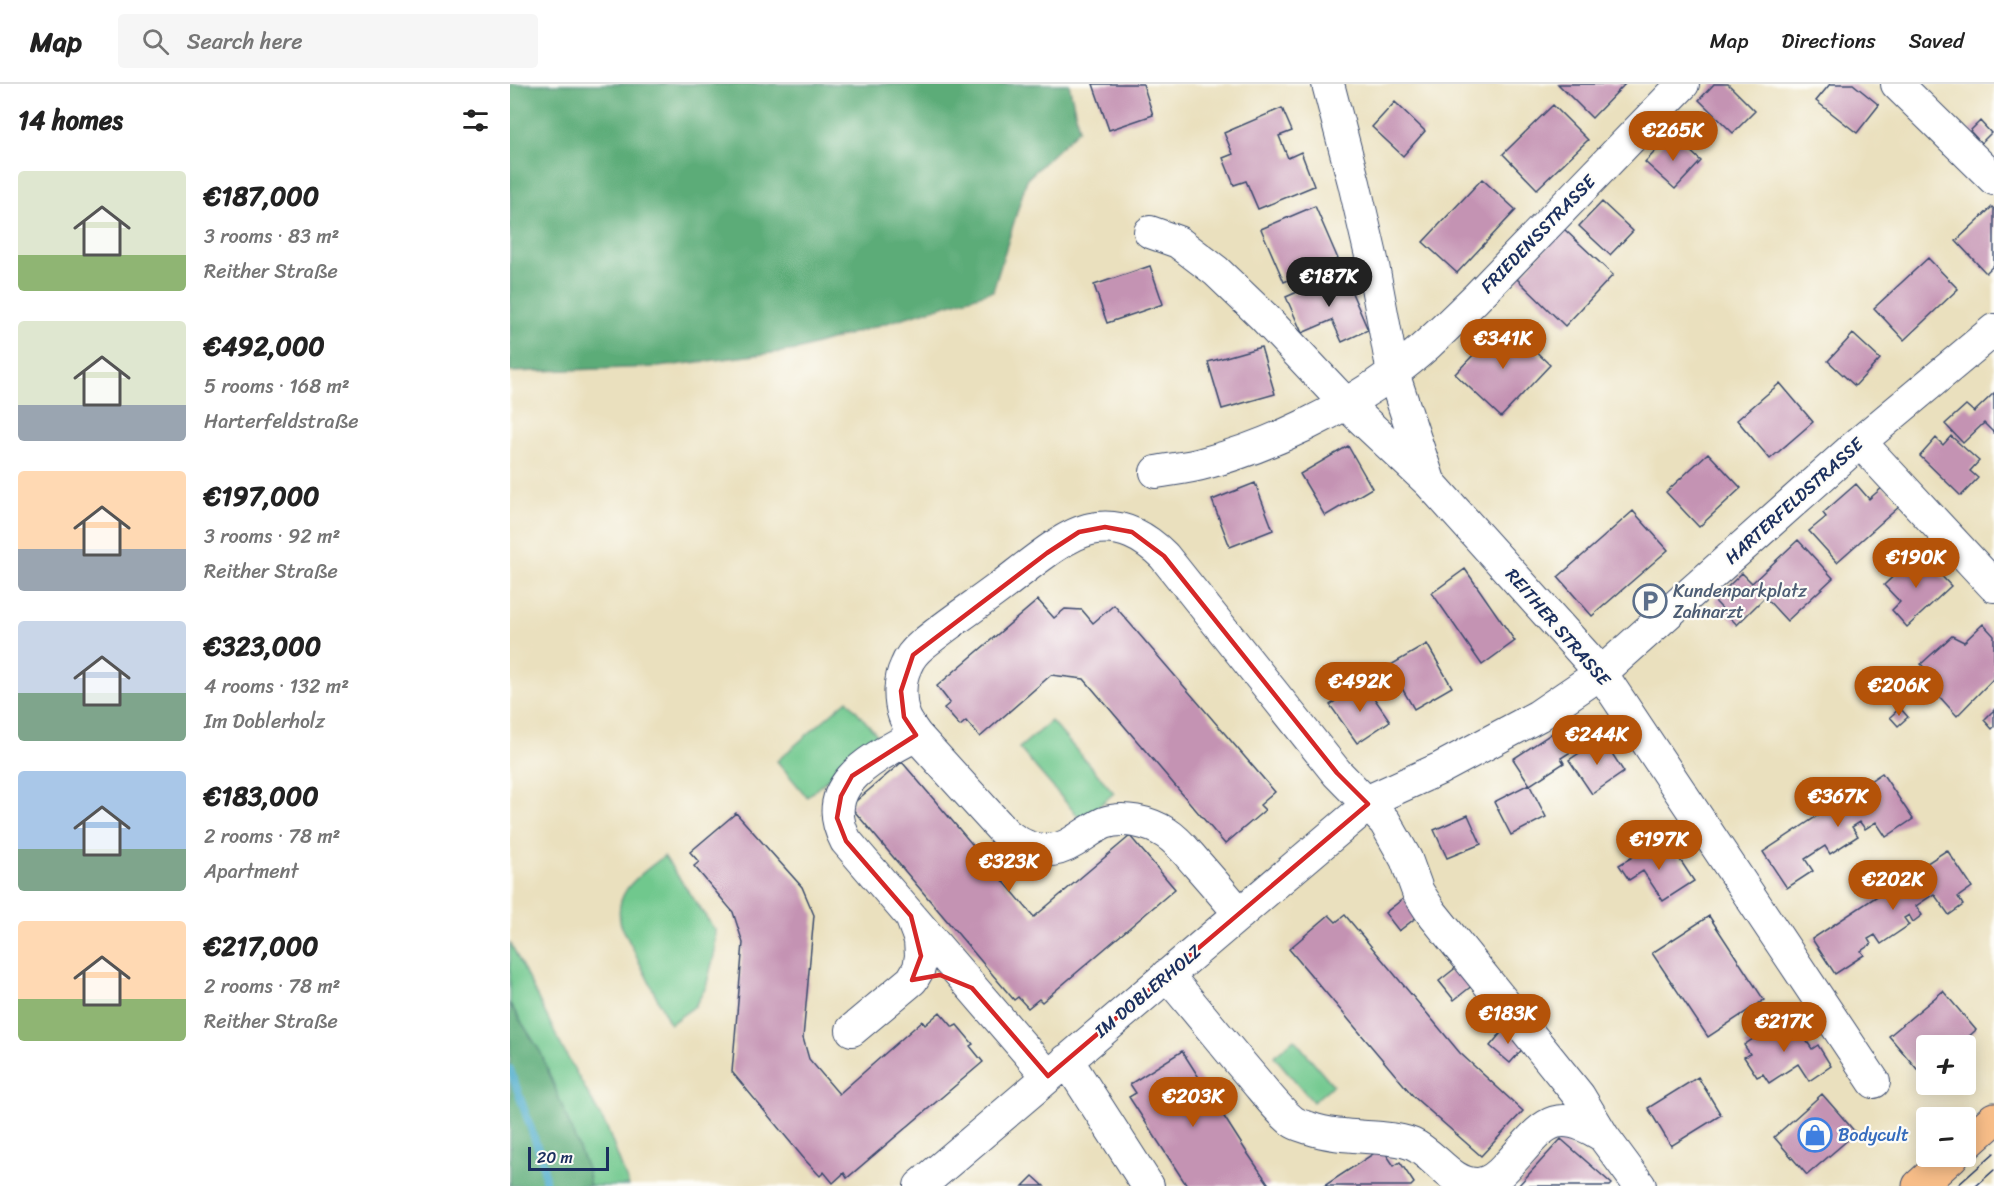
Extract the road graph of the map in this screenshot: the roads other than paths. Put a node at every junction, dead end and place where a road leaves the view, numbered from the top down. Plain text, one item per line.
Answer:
1 (1328, 84) edge
2 (1683, 84) edge
3 (1897, 84) edge
4 (1994, 178) edge
5 (1150, 232) dead end
6 (1994, 330) edge
7 (1394, 373) junction
8 (1345, 403) junction
9 (1860, 442) junction
10 (1156, 472) dead end
11 (1429, 482) junction
12 (1994, 586) edge
13 (1601, 673) junction
14 (916, 735) junction
15 (1372, 800) junction
16 (1240, 914) junction
17 (911, 916) junction
18 (1167, 975) junction
19 (912, 980) junction
20 (972, 988) junction
21 (852, 1030) dead end
22 (1552, 1063) junction
23 (1057, 1068) junction
24 (1874, 1082) dead end
25 (1994, 1119) edge
26 (1541, 1130) junction
27 (1976, 1135) edge
28 (1603, 1136) junction
29 (1940, 1167) edge
30 (920, 1186) edge
31 (1148, 1186) edge
32 (1640, 1186) edge
33 (1919, 1186) edge

1 - 7 street, REITHER STRASSE
2 - 7 street, FRIEDENSSTRASSE
3 - 4 street
5 - 8 street, REITHER STRASSE
6 - 9 street, HARTERFELDSTRASSE
7 - 8 street, FRIEDENSSTRASSE
7 - 11 street, REITHER STRASSE
8 - 10 street, FRIEDENSSTRASSE
8 - 11 street, REITHER STRASSE
9 - 12 street
9 - 13 street, HARTERFELDSTRASSE
11 - 13 street, REITHER STRASSE
13 - 15 street, HARTERFELDSTRASSE
13 - 24 street, REITHER STRASSE
14 - 15 street
14 - 16 street
14 - 17 street
15 - 16 street, IM DOBLERHOLZ
15 - 22 street
16 - 18 street, IM DOBLERHOLZ
17 - 19 street
17 - 20 street
18 - 23 street, IM DOBLERHOLZ
18 - 26 street
19 - 20 street
19 - 21 street
20 - 23 street
22 - 26 street
22 - 28 street
23 - 30 street, IM DOBLERHOLZ
23 - 31 street
25 - 27 main road
26 - 28 street
28 - 32 street
29 - 33 main road

